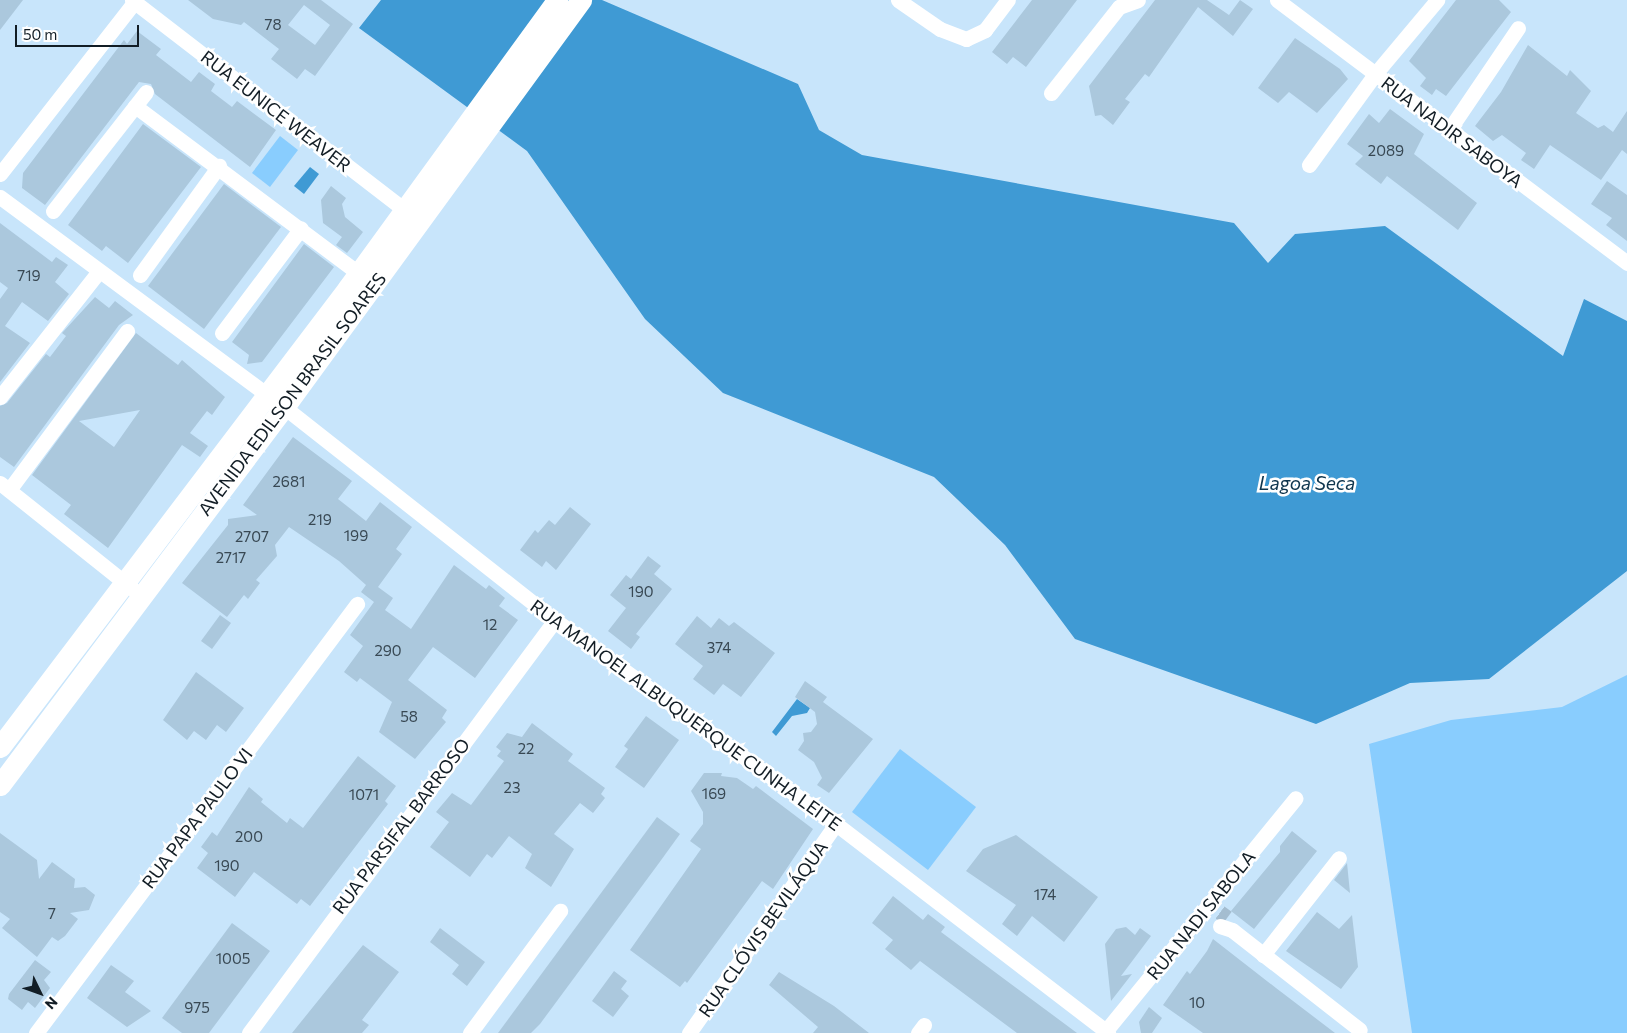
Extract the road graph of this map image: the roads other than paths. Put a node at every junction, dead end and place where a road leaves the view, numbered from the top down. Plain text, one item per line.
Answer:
1 (557, 0) edge
2 (581, 0) edge
3 (898, 0) edge
4 (1008, 0) edge
5 (1138, 0) edge
6 (1277, 0) edge
7 (1437, 0) edge
8 (134, 1) edge
9 (1518, 28) dead end
10 (1374, 74) junction
11 (146, 92) dead end
12 (1050, 93) dead end
13 (135, 106) junction
14 (482, 118) junction
15 (1449, 130) junction
16 (1308, 165) dead end
17 (219, 166) junction
18 (0, 174) edge
19 (0, 197) edge
20 (54, 211) dead end
21 (412, 216) junction
22 (301, 228) junction
23 (1627, 263) edge
24 (99, 271) junction
25 (140, 275) dead end
26 (356, 287) junction
27 (127, 331) dead end
28 (222, 333) dead end
29 (0, 397) edge
30 (266, 397) junction
31 (284, 407) junction
32 (5, 487) edge
33 (125, 582) junction
34 (142, 596) junction
35 (357, 604) dead end
36 (555, 620) junction
37 (50, 680) junction
38 (69, 693) junction
39 (0, 747) edge
40 (2, 779) edge
41 (1296, 798) dead end
42 (836, 824) junction
43 (1339, 858) dead end
44 (560, 911) dead end
45 (1218, 918) junction
46 (1263, 955) junction
47 (1360, 1030) dead end
48 (1106, 1032) edge
49 (36, 1033) edge
50 (250, 1033) edge
51 (470, 1033) edge
52 (689, 1033) edge

1 - 14 main road, AVENIDA EDILSON BRASIL SOARES
2 - 14 main road, AVENIDA EDILSON BRASIL SOARES
3 - 4 street
5 - 12 street
6 - 10 street, RUA NADIR SABOYA
7 - 10 street
8 - 18 street
8 - 21 street, RUA EUNICE WEAVER
9 - 15 street
10 - 15 street, RUA NADIR SABOYA
10 - 16 street
11 - 13 street
13 - 17 street
13 - 20 street
14 - 21 main road, AVENIDA EDILSON BRASIL SOARES
15 - 23 street, RUA NADIR SABOYA
17 - 22 street
17 - 25 street
19 - 24 street, RUA MANOEL ALBUQUERQUE CUNHA LEITE
21 - 26 main road, AVENIDA EDILSON BRASIL SOARES
22 - 26 street
22 - 28 street
24 - 29 street
24 - 30 street, RUA MANOEL ALBUQUERQUE CUNHA LEITE
26 - 30 main road, AVENIDA EDILSON BRASIL SOARES
26 - 31 main road, AVENIDA EDILSON BRASIL SOARES
27 - 32 street
30 - 31 street, RUA MANOEL ALBUQUERQUE CUNHA LEITE
30 - 33 main road, AVENIDA EDILSON BRASIL SOARES
31 - 34 main road, AVENIDA EDILSON BRASIL SOARES
31 - 36 street, RUA MANOEL ALBUQUERQUE CUNHA LEITE
32 - 33 street
33 - 34 street
33 - 37 main road, AVENIDA EDILSON BRASIL SOARES
34 - 38 main road, AVENIDA EDILSON BRASIL SOARES
35 - 49 street, RUA PAPA PAULO VI
36 - 42 street, RUA MANOEL ALBUQUERQUE CUNHA LEITE
36 - 50 street, RUA PARSIFAL BARROSO
37 - 38 main road
37 - 39 main road, AVENIDA EDILSON BRASIL SOARES
38 - 40 main road, AVENIDA EDILSON BRASIL SOARES
41 - 45 street, RUA NADI SABOLA
42 - 48 street, RUA MANOEL ALBUQUERQUE CUNHA LEITE
42 - 52 street, RUA CLÓVIS BEVILÁQUA
43 - 46 street
44 - 51 street
45 - 46 street
45 - 48 street, RUA NADI SABOLA
46 - 47 street

